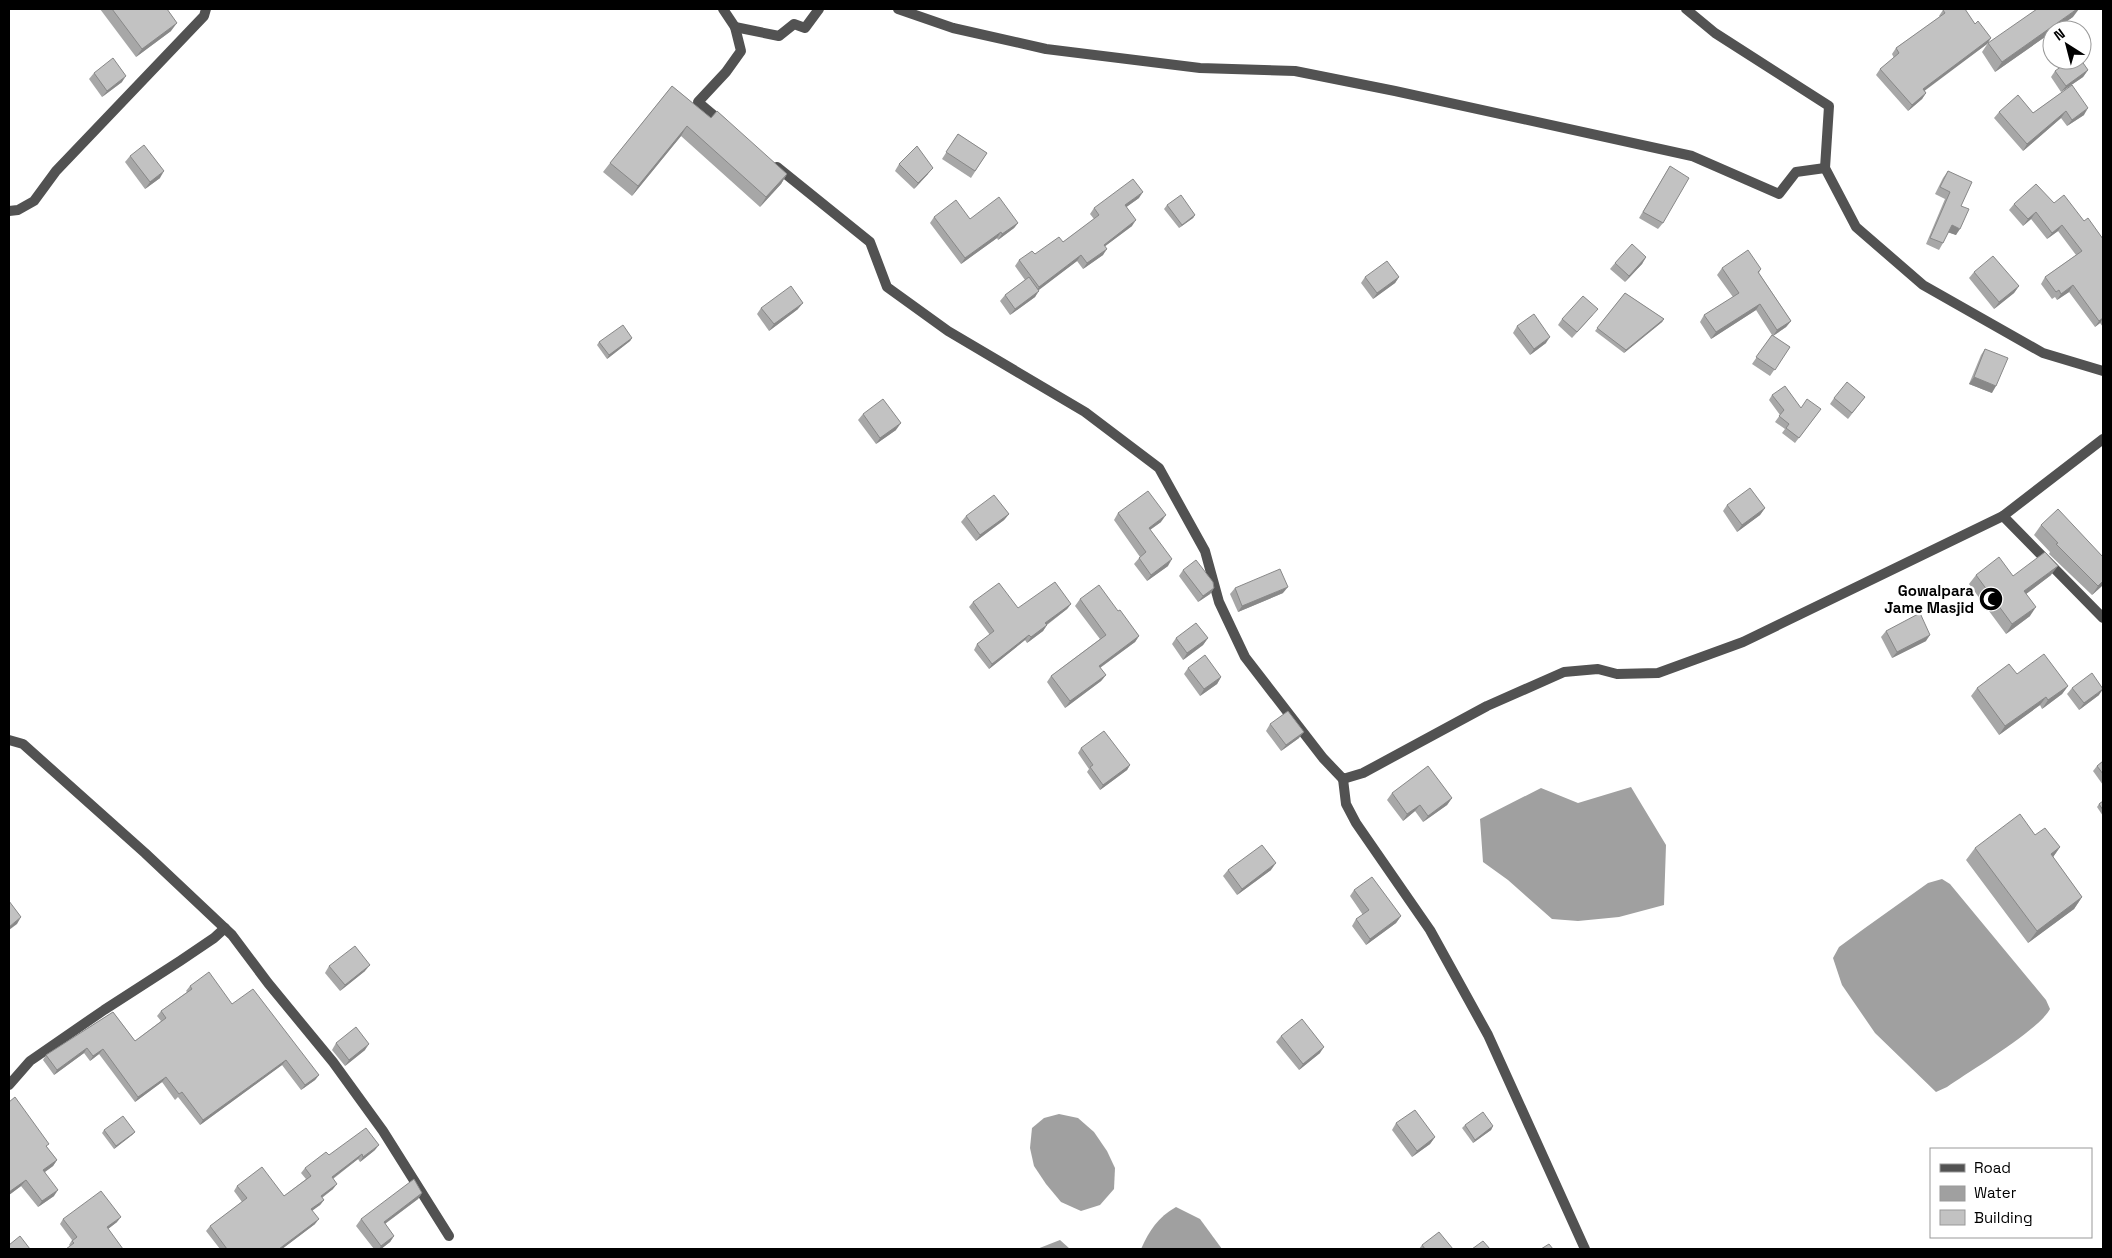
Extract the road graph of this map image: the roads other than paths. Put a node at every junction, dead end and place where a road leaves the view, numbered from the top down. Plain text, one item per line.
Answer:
1 (206, 9) edge
2 (723, 9) edge
3 (819, 9) edge
4 (898, 9) edge
5 (1686, 9) edge
6 (735, 27) junction
7 (735, 132) edge
8 (772, 163) edge
9 (1825, 168) junction
10 (9, 211) edge
11 (2103, 371) edge
12 (2103, 439) edge
13 (2003, 516) junction
14 (2103, 618) edge
15 (9, 740) edge
16 (1343, 779) junction
17 (225, 928) junction
18 (9, 1085) edge
19 (449, 1236) dead end
20 (1585, 1249) edge

1 - 10 street
2 - 6 street
3 - 6 street
4 - 9 street
5 - 9 street
6 - 7 street
8 - 16 street
9 - 11 street
12 - 13 street
13 - 14 street
13 - 16 street
15 - 17 street
16 - 20 street
17 - 18 street
17 - 19 street

